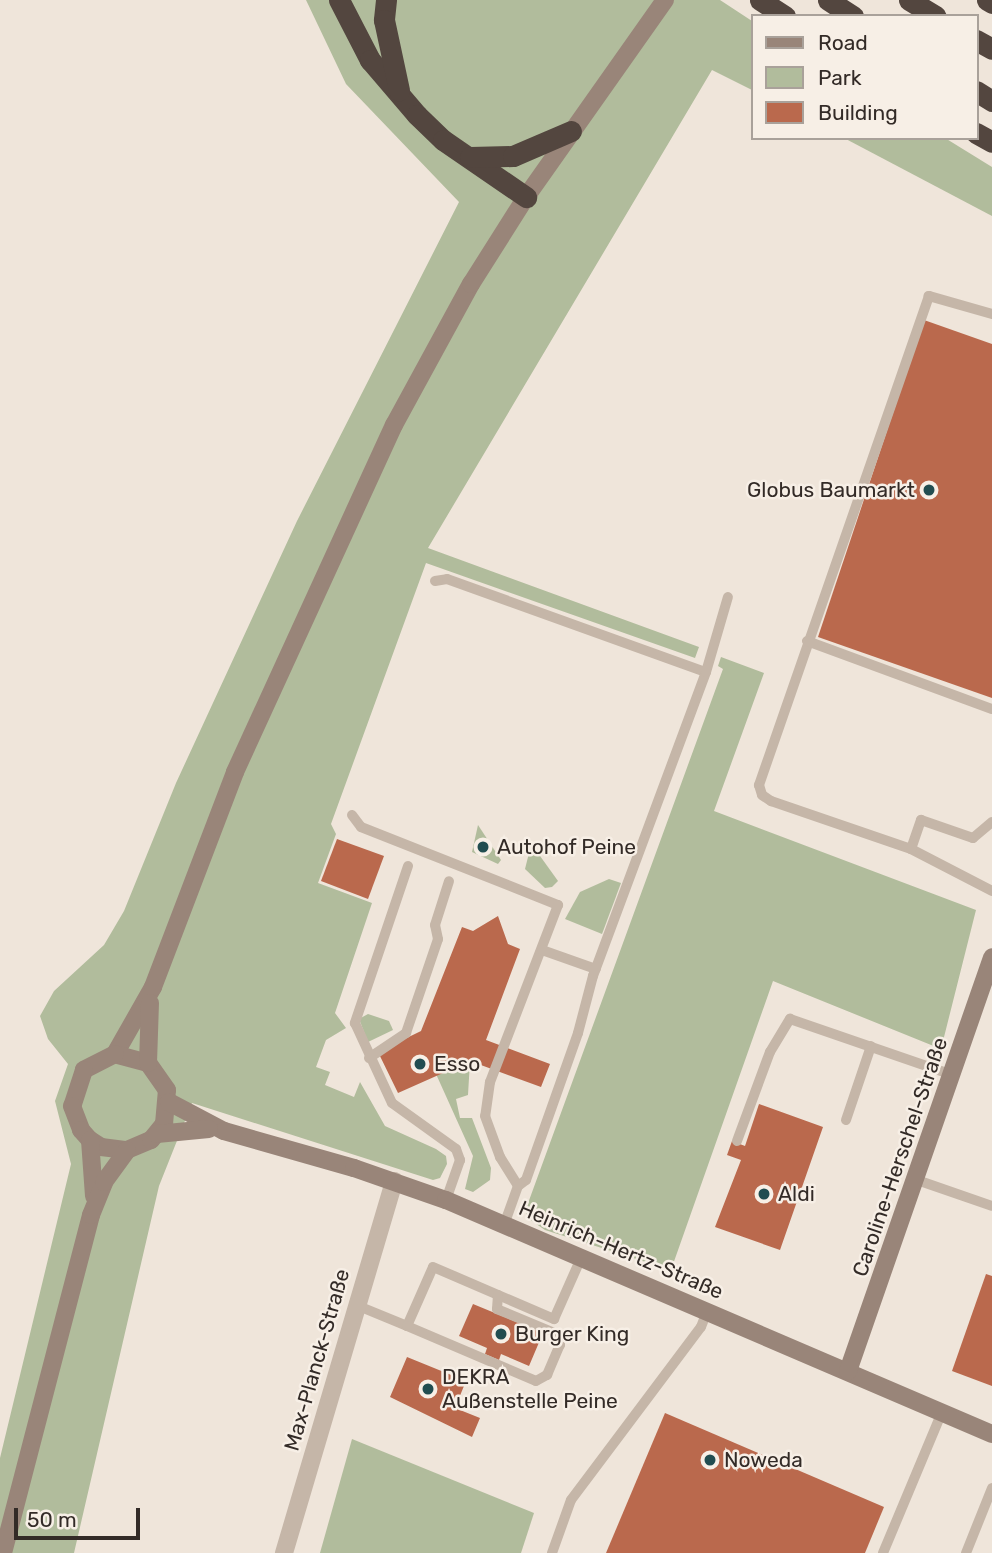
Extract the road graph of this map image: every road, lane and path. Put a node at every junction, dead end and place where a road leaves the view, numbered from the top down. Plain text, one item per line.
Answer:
1 (339, 0) edge
2 (386, 0) edge
3 (665, 0) edge
4 (760, 0) edge
5 (828, 0) edge
6 (909, 0) edge
7 (987, 0) edge
8 (992, 3) edge
9 (782, 14) edge
10 (850, 14) edge
11 (933, 14) edge
12 (400, 96) junction
13 (571, 131) junction
14 (467, 156) junction
15 (526, 197) junction
16 (992, 314) edge
17 (435, 581) dead end
18 (728, 597) dead end
19 (807, 641) junction
20 (706, 672) junction
21 (992, 709) edge
22 (352, 815) dead end
23 (992, 822) edge
24 (911, 849) junction
25 (408, 866) dead end
26 (449, 881) dead end
27 (992, 891) edge
28 (542, 950) junction
29 (992, 957) edge
30 (596, 969) junction
31 (153, 987) junction
32 (871, 1046) junction
33 (115, 1054) junction
34 (369, 1058) junction
35 (148, 1063) junction
36 (953, 1075) junction
37 (169, 1102) junction
38 (846, 1120) dead end
39 (224, 1131) junction
40 (158, 1134) junction
41 (90, 1140) junction
42 (737, 1141) dead end
43 (127, 1150) junction
44 (916, 1180) junction
45 (394, 1181) junction
46 (518, 1186) junction
47 (446, 1200) junction
48 (992, 1206) edge
49 (91, 1215) junction
50 (503, 1225) junction
51 (581, 1258) junction
52 (498, 1295) junction
53 (356, 1305) junction
54 (707, 1311) junction
55 (407, 1326) junction
56 (848, 1371) junction
57 (942, 1412) junction
58 (992, 1434) edge
59 (992, 1488) edge
60 (3, 1553) edge
61 (284, 1553) edge
62 (552, 1553) edge
63 (883, 1553) edge
64 (966, 1553) edge

1 - 12 highway
2 - 12 highway
3 - 13 main road
4 - 9 highway
5 - 10 highway
6 - 11 highway
7 - 8 highway
12 - 14 highway
13 - 14 highway
13 - 15 main road
14 - 15 highway
15 - 31 main road
16 - 19 lane
17 - 20 lane
18 - 20 lane
19 - 21 lane
19 - 24 lane
20 - 30 lane
22 - 28 lane
23 - 24 lane
24 - 27 lane
25 - 34 lane
26 - 34 lane
28 - 30 lane
28 - 46 lane
29 - 36 main road, Caroline-Herschel-Straße
30 - 46 lane
31 - 33 main road
31 - 35 main road
32 - 36 lane
32 - 38 lane
32 - 42 lane
33 - 35 main road
33 - 41 main road
34 - 47 lane
35 - 37 main road
36 - 44 main road, Caroline-Herschel-Straße
37 - 39 main road, Heinrich-Hertz-Straße
37 - 40 main road
39 - 40 main road, Heinrich-Hertz-Straße
39 - 45 main road, Heinrich-Hertz-Straße
40 - 43 main road
41 - 43 main road
41 - 49 main road
43 - 49 main road
44 - 48 lane
44 - 56 main road, Caroline-Herschel-Straße
45 - 47 main road, Heinrich-Hertz-Straße
45 - 53 street, Max-Planck-Straße
46 - 50 lane
47 - 50 main road, Heinrich-Hertz-Straße
49 - 60 main road
50 - 51 main road, Heinrich-Hertz-Straße
51 - 52 lane
51 - 54 main road, Heinrich-Hertz-Straße
52 - 55 lane
52 - 55 lane
53 - 55 lane
53 - 61 street, Max-Planck-Straße
54 - 56 main road, Heinrich-Hertz-Straße
54 - 62 lane
56 - 57 main road, Heinrich-Hertz-Straße
57 - 58 main road, Heinrich-Hertz-Straße
57 - 63 lane
59 - 64 lane

